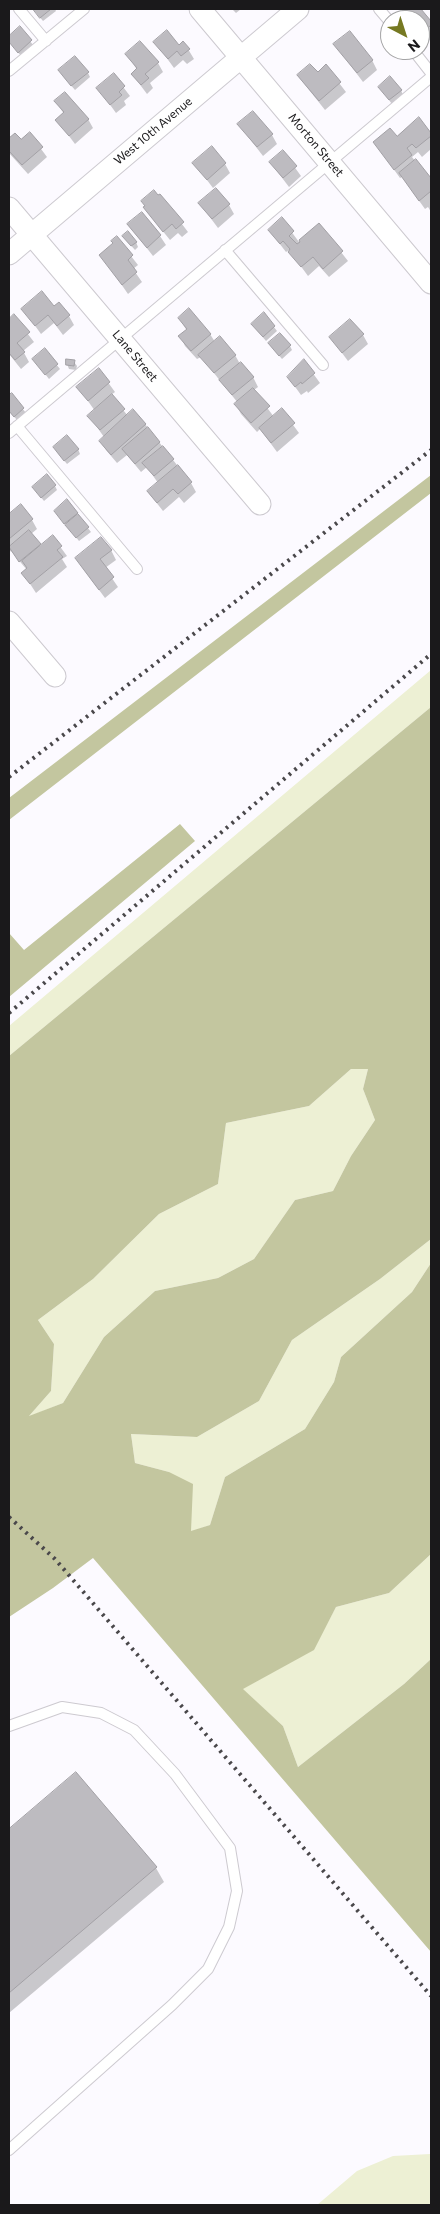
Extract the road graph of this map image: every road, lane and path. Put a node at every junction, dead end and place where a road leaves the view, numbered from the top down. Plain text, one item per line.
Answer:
1 (18, 9) edge
2 (84, 9) edge
3 (200, 9) edge
4 (298, 9) edge
5 (46, 41) junction
6 (241, 57) junction
7 (421, 60) edge
8 (9, 71) edge
9 (431, 73) edge
10 (431, 77) edge
11 (330, 162) junction
12 (9, 208) edge
13 (32, 235) junction
14 (226, 250) junction
15 (9, 254) edge
16 (431, 283) edge
17 (120, 339) junction
18 (323, 365) dead end
19 (17, 426) junction
20 (9, 433) edge
21 (260, 504) dead end
22 (137, 569) dead end
23 (9, 622) edge
24 (55, 676) dead end
25 (9, 1726) edge
26 (9, 2150) edge

1 - 5 lane
2 - 5 lane
3 - 6 street, Morton Street
4 - 6 street, West 10th Avenue
5 - 8 lane
6 - 11 street, Morton Street
6 - 13 street, West 10th Avenue
7 - 9 lane
10 - 11 lane
11 - 14 lane
11 - 16 street, Morton Street
12 - 13 street, Lane Street
13 - 15 street, West 10th Avenue
13 - 17 street, Lane Street
14 - 17 lane
14 - 18 lane
17 - 19 lane
17 - 21 street, Lane Street
19 - 20 lane
19 - 22 lane
23 - 24 street
25 - 26 lane

